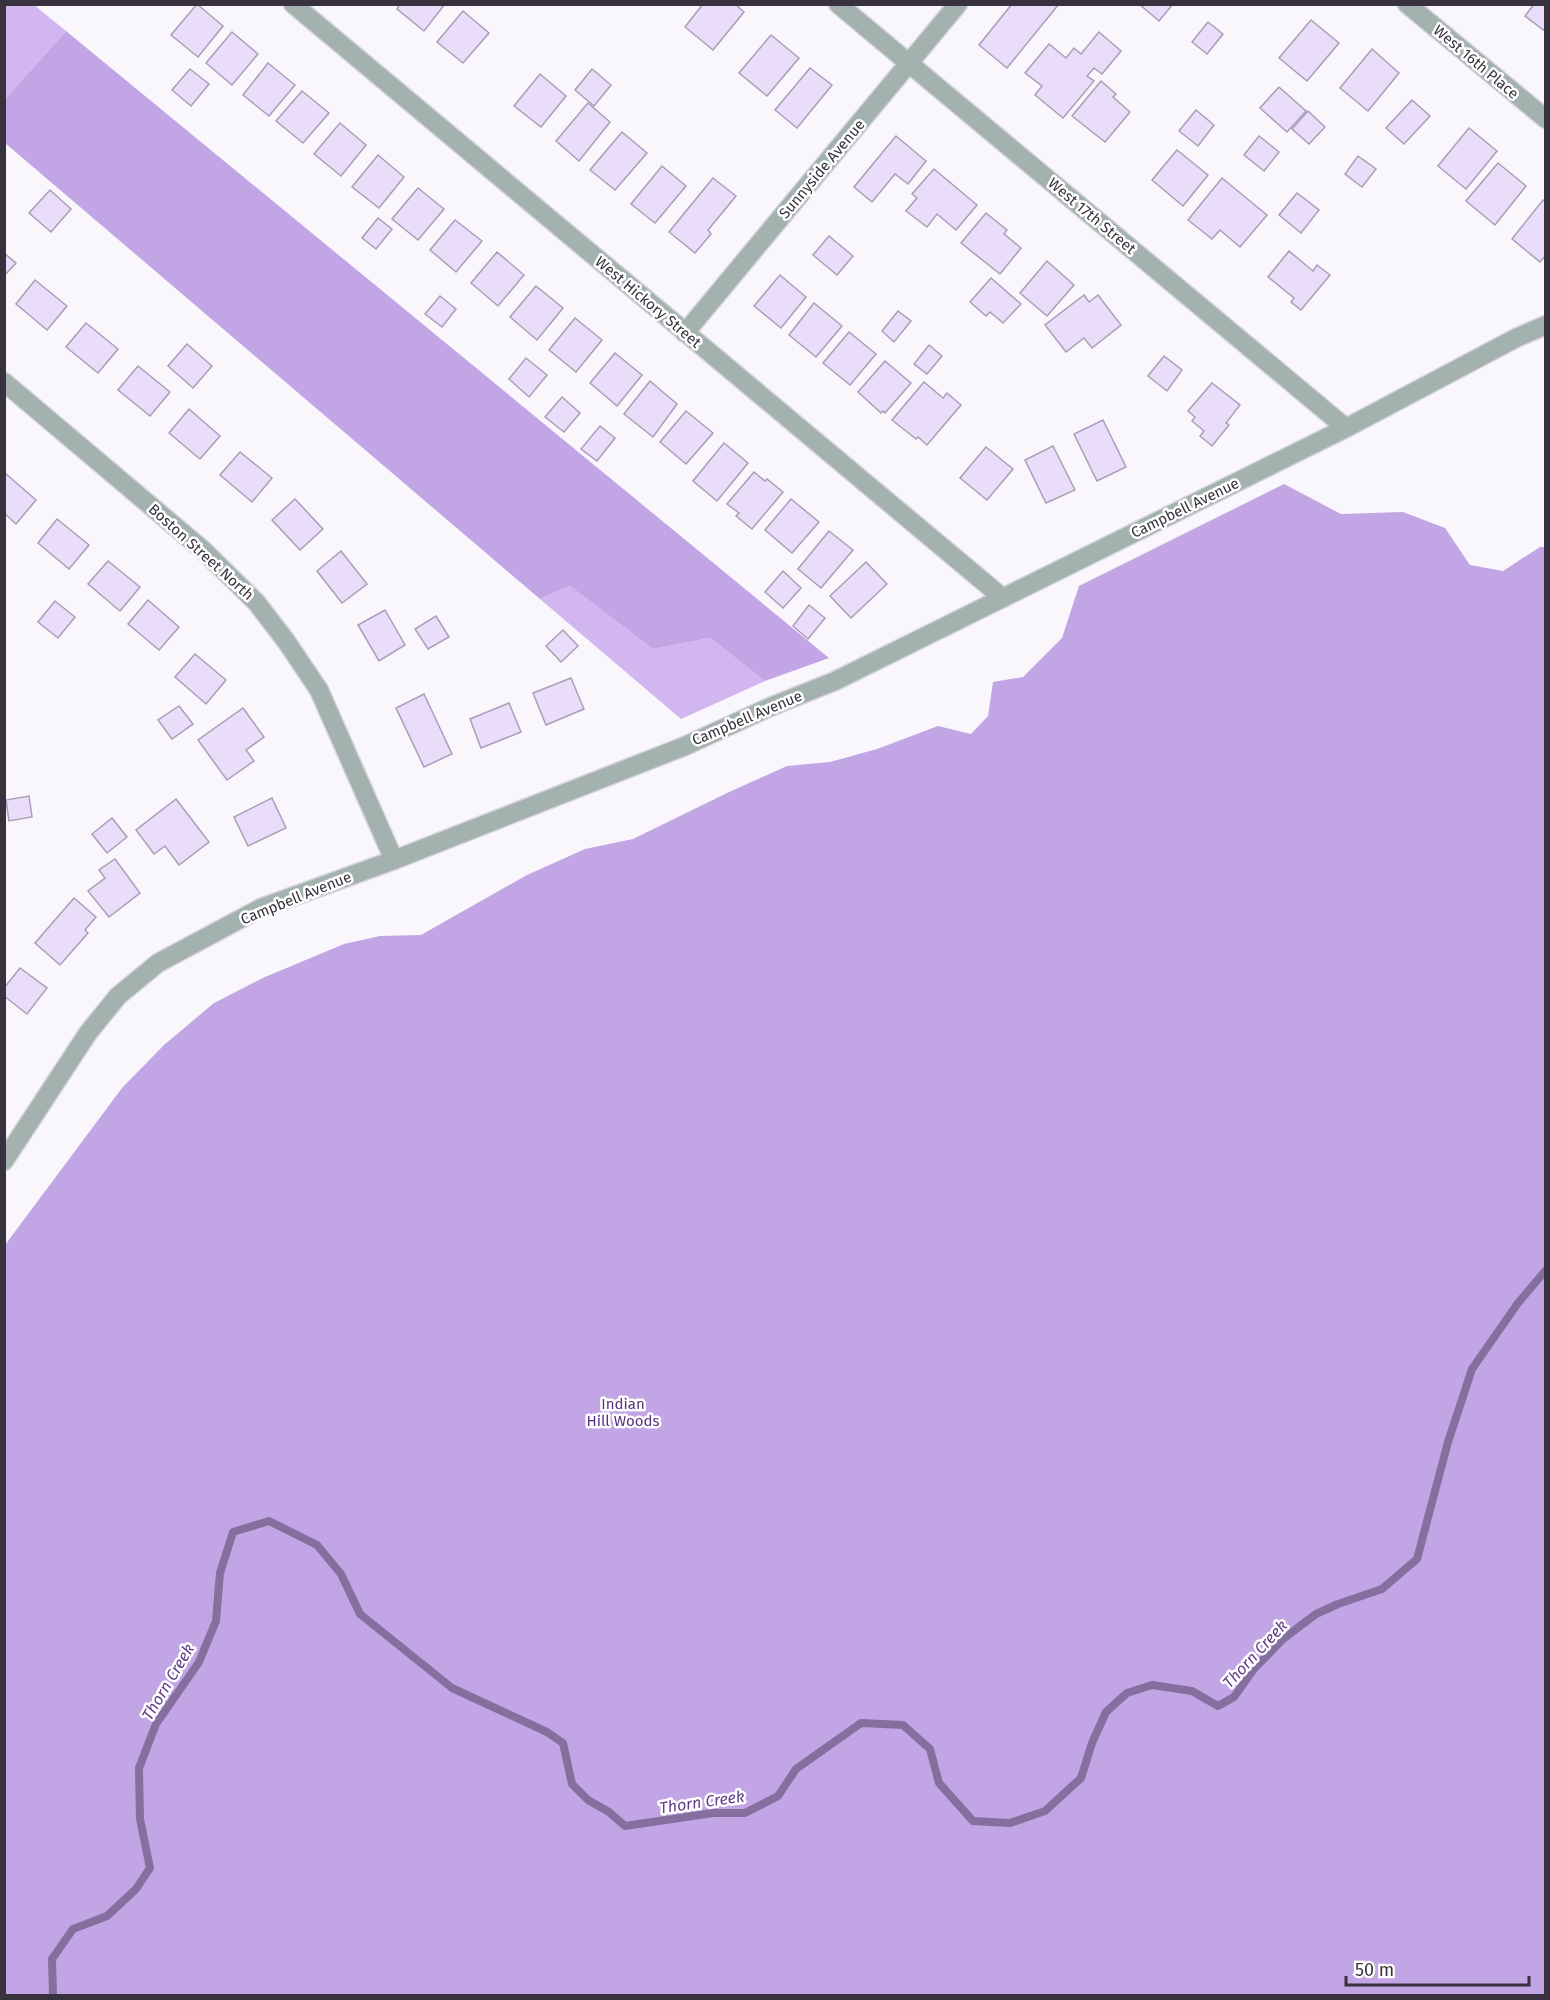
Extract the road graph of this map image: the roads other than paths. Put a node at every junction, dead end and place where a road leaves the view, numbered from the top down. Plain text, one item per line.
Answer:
1 (293, 4) edge
2 (838, 4) edge
3 (958, 4) edge
4 (1407, 4) edge
5 (909, 64) junction
6 (1545, 119) edge
7 (1545, 325) edge
8 (685, 333) junction
9 (4, 382) edge
10 (1346, 428) junction
11 (1003, 598) junction
12 (394, 860) junction
13 (4, 1161) edge

1 - 8 street, West Hickory Street
2 - 5 street, West 17th Street
3 - 5 street, Sunnyside Avenue
4 - 6 street, West 16th Place
5 - 8 street, Sunnyside Avenue
5 - 10 street, West 17th Street
7 - 10 street, Campbell Avenue
8 - 11 street, West Hickory Street
9 - 12 street, Boston Street North
10 - 11 street, Campbell Avenue
11 - 12 street, Campbell Avenue
12 - 13 street, Campbell Avenue

